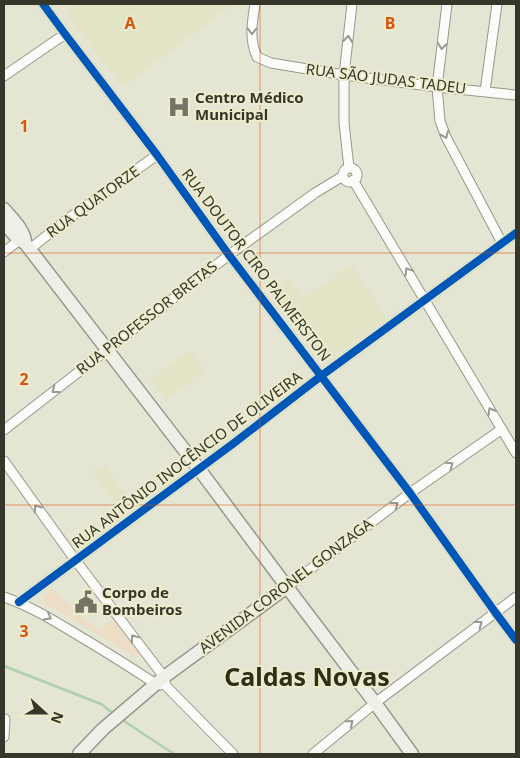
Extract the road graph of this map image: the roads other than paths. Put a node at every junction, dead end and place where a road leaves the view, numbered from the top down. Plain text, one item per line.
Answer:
1 (43, 4) edge
2 (255, 4) edge
3 (352, 4) edge
4 (447, 4) edge
5 (497, 4) edge
6 (65, 34) junction
7 (344, 75) junction
8 (4, 76) edge
9 (437, 87) junction
10 (484, 91) junction
11 (516, 95) edge
12 (157, 155) junction
13 (349, 168) junction
14 (343, 176) junction
15 (354, 180) junction
16 (4, 209) edge
17 (4, 223) edge
18 (516, 232) edge
19 (25, 242) junction
20 (502, 243) junction
21 (4, 252) edge
22 (229, 255) junction
23 (425, 300) junction
24 (107, 349) junction
25 (321, 376) junction
26 (502, 429) junction
27 (4, 430) edge
28 (516, 453) edge
29 (4, 462) edge
30 (199, 469) junction
31 (410, 493) junction
32 (76, 561) junction
33 (287, 587) junction
34 (4, 597) edge
35 (516, 598) edge
36 (19, 602) junction
37 (495, 612) junction
38 (516, 640) edge
39 (162, 682) junction
40 (375, 703) junction
41 (5, 719) edge
42 (4, 737) edge
43 (79, 754) edge
44 (233, 754) edge
45 (313, 754) edge
46 (412, 754) edge

1 - 6 street, RUA DOUTOR CIRO PALMERSTON
2 -> 7 street, RUA SÃO JUDAS TADEU
7 -> 3 street
4 -> 9 street
5 - 10 street
6 - 8 street
6 - 12 street, RUA DOUTOR CIRO PALMERSTON
7 - 9 street, RUA SÃO JUDAS TADEU
7 - 13 street
9 - 10 street, RUA SÃO JUDAS TADEU
9 -> 20 street
10 - 11 street, RUA SÃO JUDAS TADEU
12 - 19 street, RUA QUATORZE
12 - 22 street, RUA DOUTOR CIRO PALMERSTON
13 - 14 street
13 - 15 street
14 - 15 street
14 - 22 street, RUA PROFESSOR BRETAS
23 -> 15 street
16 - 19 main road
17 - 19 main road
18 - 20 street, RUA ANTÔNIO INOCÊNCIO DE OLIVEIRA
19 - 21 street, RUA QUATORZE
19 - 24 main road
20 - 23 street, RUA ANTÔNIO INOCÊNCIO DE OLIVEIRA
22 - 24 street, RUA PROFESSOR BRETAS
22 - 25 street, RUA DOUTOR CIRO PALMERSTON
23 - 25 street, RUA ANTÔNIO INOCÊNCIO DE OLIVEIRA
26 -> 23 street
24 -> 27 street, RUA PROFESSOR BRETAS
24 - 30 main road
25 - 30 street, RUA ANTÔNIO INOCÊNCIO DE OLIVEIRA
25 - 31 street, RUA DOUTOR CIRO PALMERSTON
26 - 28 street
31 -> 26 street, AVENIDA CORONEL GONZAGA
32 -> 29 street
30 - 32 street, RUA ANTÔNIO INOCÊNCIO DE OLIVEIRA
30 - 33 main road
33 -> 31 street, AVENIDA CORONEL GONZAGA
31 - 37 street, RUA DOUTOR CIRO PALMERSTON
32 - 36 street, RUA ANTÔNIO INOCÊNCIO DE OLIVEIRA
39 -> 32 street
33 - 39 main road, AVENIDA CORONEL GONZAGA
33 - 40 main road
34 - 36 street
35 - 37 street
36 -> 39 street
37 - 38 street, RUA DOUTOR CIRO PALMERSTON
40 -> 37 street
39 - 43 main road, AVENIDA CORONEL GONZAGA
39 - 44 street
45 -> 40 street
40 - 46 main road
41 - 42 street

